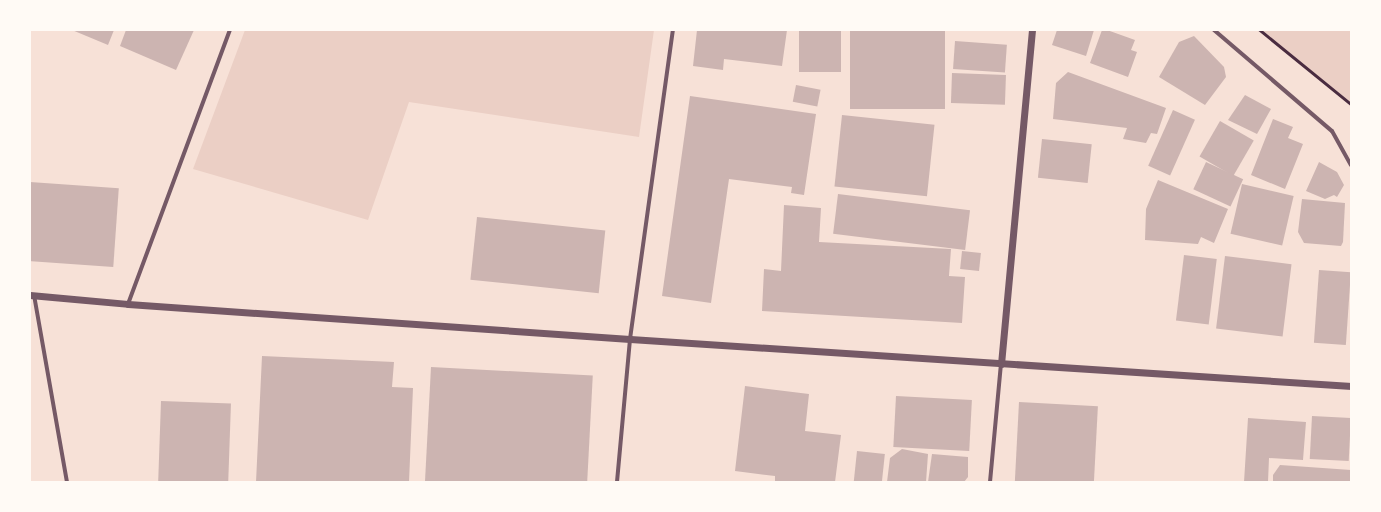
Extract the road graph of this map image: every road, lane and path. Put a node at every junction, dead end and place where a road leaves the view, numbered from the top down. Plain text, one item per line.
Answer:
1 (230, 30) edge
2 (673, 30) edge
3 (1032, 30) edge
4 (1214, 30) edge
5 (1260, 30) edge
6 (1351, 104) edge
7 (1351, 165) edge
8 (32, 295) edge
9 (128, 304) junction
10 (630, 339) junction
11 (1001, 364) junction
12 (1351, 386) edge
13 (67, 482) edge
14 (617, 482) edge
15 (990, 482) edge

1 - 9 street
2 - 10 street
3 - 11 street
4 - 7 street
5 - 6 path
8 - 9 street
8 - 13 street
9 - 10 street
10 - 11 street
10 - 14 street
11 - 12 street
11 - 15 street

